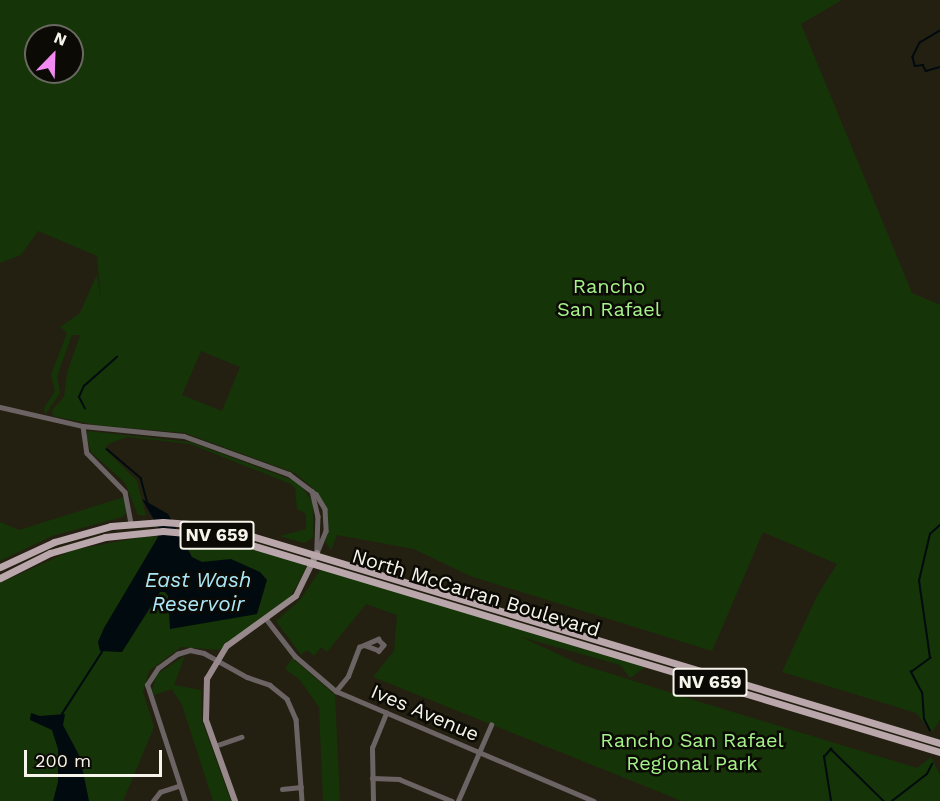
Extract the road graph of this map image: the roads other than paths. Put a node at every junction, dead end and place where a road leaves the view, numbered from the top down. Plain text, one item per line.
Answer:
1 (0, 407) edge
2 (83, 426) junction
3 (312, 491) junction
4 (148, 522) junction
5 (131, 524) junction
6 (132, 532) junction
7 (118, 534) junction
8 (317, 553) junction
9 (314, 561) junction
10 (0, 567) edge
11 (0, 578) edge
12 (267, 620) junction
13 (577, 632) junction
14 (574, 641) junction
15 (366, 646) dead end
16 (216, 659) junction
17 (336, 691) junction
18 (386, 712) junction
19 (490, 725) dead end
20 (897, 730) junction
21 (240, 737) dead end
22 (895, 739) junction
23 (940, 743) edge
24 (215, 746) junction
25 (478, 752) junction
26 (940, 752) edge
27 (372, 778) junction
28 (179, 786) junction
29 (301, 787) junction
30 (282, 789) dead end
31 (153, 801) edge
32 (184, 801) edge
33 (235, 801) edge
34 (302, 801) edge
35 (373, 801) edge
36 (452, 801) edge
37 (458, 801) edge
38 (594, 801) edge

1 - 2 street
2 - 3 street
2 - 5 street
3 - 8 street
3 - 8 street
4 - 5 main road, North McCarran Boulevard / NV 659
4 - 6 main road
4 - 8 main road, North McCarran Boulevard / NV 659
5 - 7 main road
5 - 10 main road, North McCarran Boulevard / NV 659
6 - 7 main road, North McCarran Boulevard / NV 659
6 - 9 main road, North McCarran Boulevard / NV 659
7 - 11 main road, North McCarran Boulevard / NV 659
8 - 9 street
8 - 13 main road, North McCarran Boulevard / NV 659
9 - 12 street
9 - 14 main road, North McCarran Boulevard / NV 659
12 - 16 street
12 - 17 street, Ives Avenue
13 - 14 main road
13 - 20 main road, North McCarran Boulevard / NV 659
14 - 22 main road, North McCarran Boulevard / NV 659
15 - 17 street
16 - 24 street
16 - 28 street
16 - 29 street
17 - 18 street, Ives Avenue
18 - 25 street, Ives Avenue
18 - 27 street
19 - 25 street
20 - 22 main road
20 - 23 main road, North McCarran Boulevard / NV 659
21 - 24 street
22 - 26 main road, North McCarran Boulevard / NV 659
24 - 33 street
25 - 37 street
25 - 38 street, Ives Avenue
27 - 35 street
27 - 36 street
28 - 31 street
28 - 32 street
29 - 30 street
29 - 34 street

